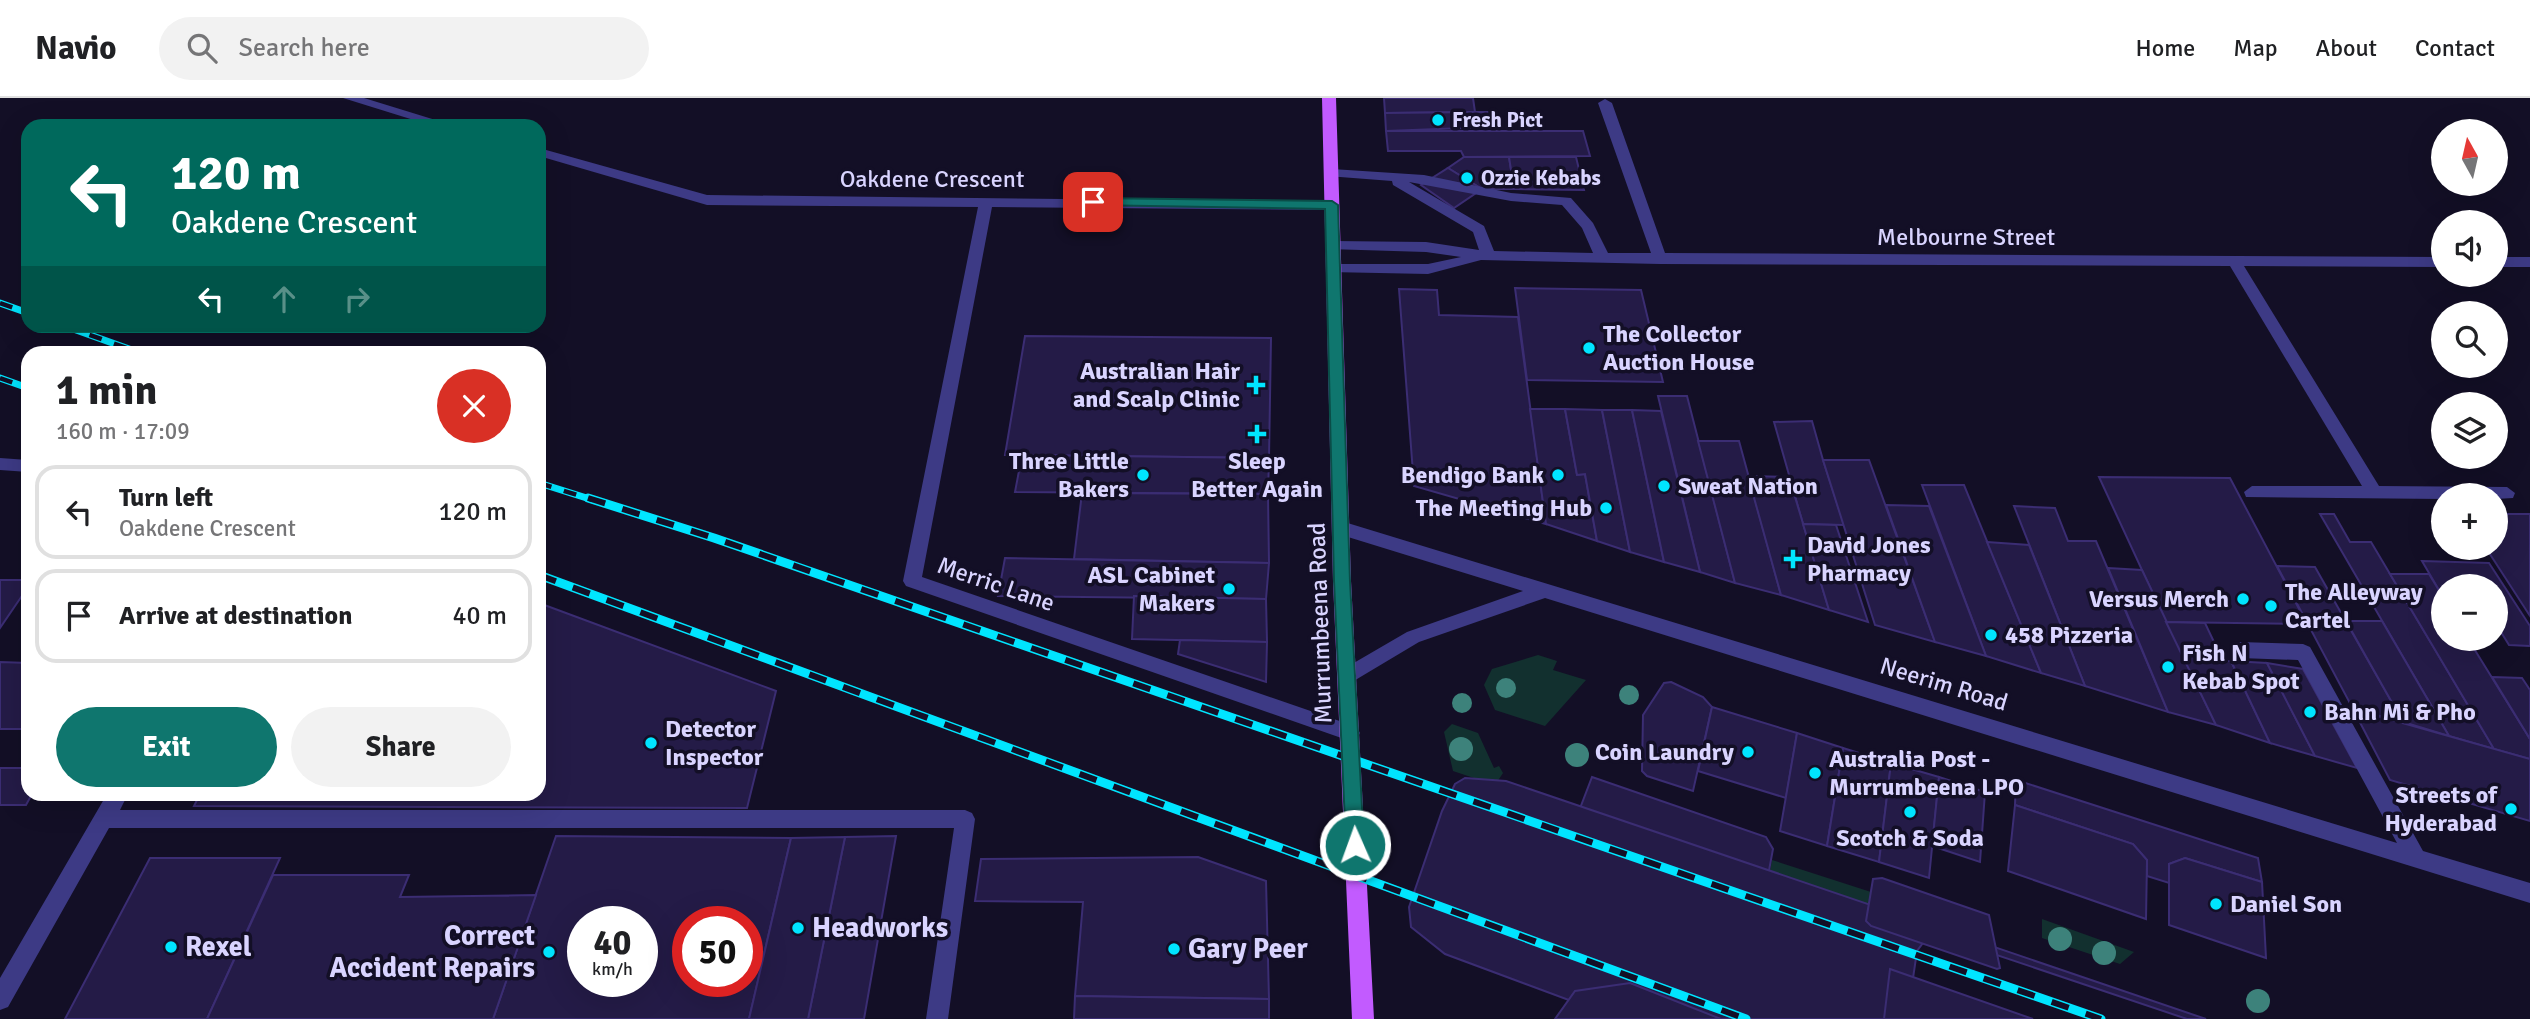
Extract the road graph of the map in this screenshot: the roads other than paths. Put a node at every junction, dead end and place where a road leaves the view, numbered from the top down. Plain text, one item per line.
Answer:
1 (350, 98) edge
2 (1329, 98) edge
3 (1605, 103) dead end
4 (423, 119) edge
5 (546, 154) edge
6 (1332, 173) junction
7 (1393, 180) junction
8 (986, 201) junction
9 (1332, 205) junction
10 (1333, 246) junction
11 (1488, 256) junction
12 (1603, 258) junction
13 (1660, 259) junction
14 (2234, 261) junction
15 (2431, 262) edge
16 (2508, 262) edge
17 (2530, 262) edge
18 (1334, 269) junction
19 (0, 464) edge
20 (21, 466) edge
21 (2252, 492) dead end
22 (2374, 492) junction
23 (2431, 492) edge
24 (1341, 528) junction
25 (1547, 590) junction
26 (2241, 650) dead end
27 (1348, 677) junction
28 (1350, 733) junction
29 (114, 801) edge
30 (104, 819) junction
31 (2416, 857) junction
32 (2530, 892) edge
33 (0, 999) edge
34 (937, 1019) edge
35 (1363, 1019) edge

1 - 4 street
2 - 6 main road, Murrumbeena Road
3 - 13 street
5 - 8 street, Oakdene Crescent
6 - 7 street
6 - 9 main road, Murrumbeena Road
7 - 11 street
7 - 12 street
8 - 9 street, Oakdene Crescent
8 - 28 street, Merric Lane
9 - 10 main road, Murrumbeena Road
10 - 11 street, Melbourne Street
10 - 18 main road, Murrumbeena Road
11 - 12 street, Melbourne Street
11 - 18 street, Melbourne Street
12 - 13 street, Melbourne Street
13 - 14 street, Melbourne Street
14 - 15 street, Melbourne Street
14 - 22 street
16 - 17 street
18 - 24 main road, Murrumbeena Road
19 - 20 street
21 - 22 street
22 - 23 street
24 - 25 street, Neerim Road
24 - 27 main road, Murrumbeena Road
25 - 27 street
25 - 31 street, Neerim Road
26 - 31 street
27 - 28 main road, Murrumbeena Road
28 - 35 main road, Murrumbeena Road
29 - 30 street
30 - 33 street
30 - 34 street
31 - 32 street, Neerim Road

